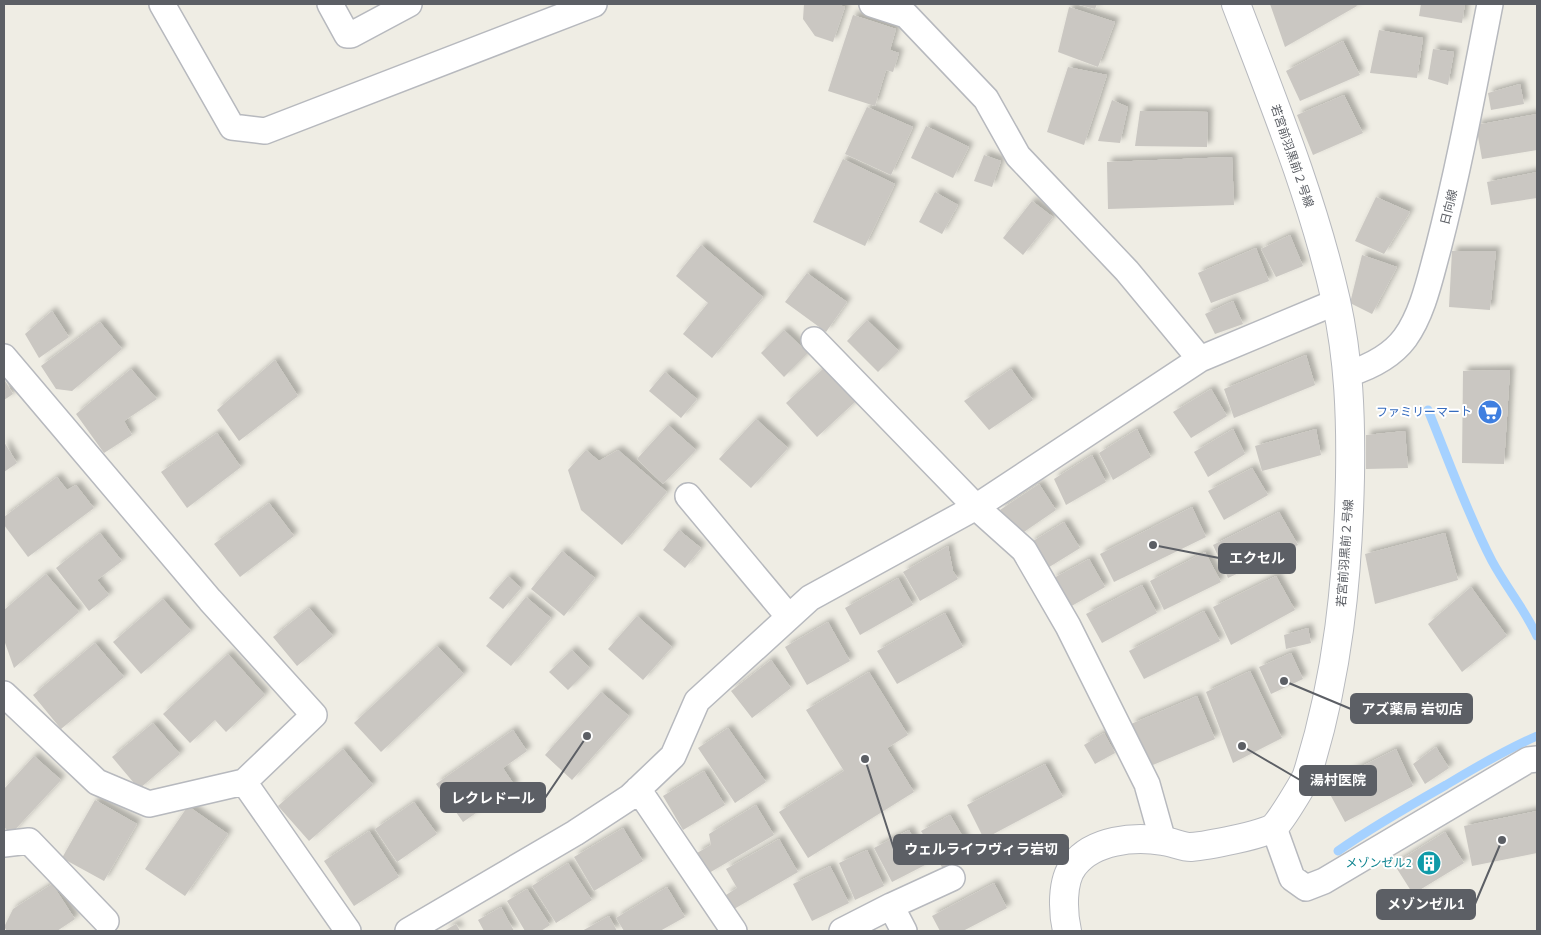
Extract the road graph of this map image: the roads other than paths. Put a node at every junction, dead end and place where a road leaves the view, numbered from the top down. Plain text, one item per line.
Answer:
1 (162, 4) edge
2 (330, 4) edge
3 (409, 4) edge
4 (594, 4) edge
5 (872, 4) edge
6 (1236, 4) edge
7 (1490, 4) edge
8 (1336, 302) junction
9 (814, 340) dead end
10 (4, 357) edge
11 (1200, 359) junction
12 (1348, 374) junction
13 (688, 496) dead end
14 (976, 507) junction
15 (789, 617) junction
16 (4, 694) edge
17 (1537, 759) edge
18 (244, 782) junction
19 (638, 789) junction
20 (1274, 828) junction
21 (1163, 841) junction
22 (4, 844) edge
23 (952, 878) dead end
24 (891, 906) junction
25 (106, 921) dead end
26 (348, 931) edge
27 (408, 931) edge
28 (734, 931) edge
29 (842, 931) edge
30 (904, 931) edge
31 (1067, 931) edge

1 - 4 street
2 - 3 street
5 - 11 street
6 - 8 street, 若宮前羽黒前２号線
7 - 12 street, 日向線
8 - 11 street
8 - 12 street, 若宮前羽黒前２号線
9 - 14 street
10 - 18 street
11 - 14 street
12 - 20 street, 若宮前羽黒前２号線
13 - 15 street
14 - 15 street
14 - 21 street
15 - 19 street
16 - 18 street
17 - 20 street
18 - 26 street
19 - 27 street
19 - 28 street
20 - 21 street
21 - 31 street
22 - 25 street
23 - 24 street
24 - 29 street
24 - 30 street

